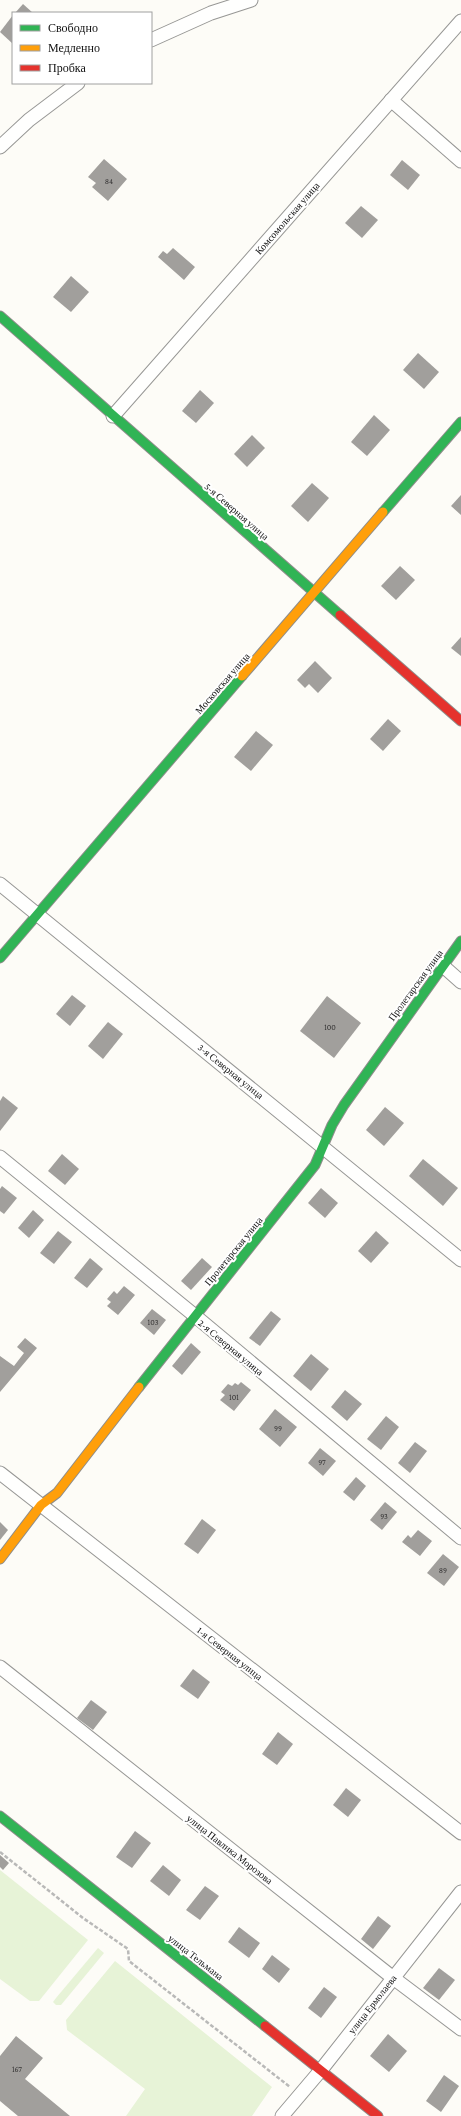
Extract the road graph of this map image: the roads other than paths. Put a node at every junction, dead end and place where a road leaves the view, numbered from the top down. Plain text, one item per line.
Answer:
1 (251, 0) edge
2 (461, 21) edge
3 (152, 40) edge
4 (77, 84) edge
5 (391, 100) junction
6 (0, 147) edge
7 (461, 162) edge
8 (0, 316) edge
9 (113, 416) junction
10 (461, 422) edge
11 (314, 594) junction
12 (461, 721) edge
13 (0, 884) edge
14 (36, 914) junction
15 (461, 941) edge
16 (0, 958) edge
17 (443, 966) junction
18 (461, 982) edge
19 (324, 1146) junction
20 (0, 1157) edge
21 (461, 1260) edge
22 (194, 1315) junction
23 (0, 1473) edge
24 (41, 1505) junction
25 (461, 1538) edge
26 (0, 1559) edge
27 (0, 1667) edge
28 (0, 1816) edge
29 (461, 1833) edge
30 (461, 1892) edge
31 (392, 1977) junction
32 (461, 2028) edge
33 (321, 2070) junction
34 (282, 2116) edge
35 (378, 2116) edge

1 - 3 street
2 - 5 street, Комсомольская улица
4 - 6 street
5 - 7 street
5 - 9 street, Комсомольская улица
8 - 9 street, 5-я Северная улица
9 - 11 street, 5-я Северная улица
10 - 11 street, Московская улица
11 - 12 street, 5-я Северная улица
11 - 14 street, Московская улица
13 - 14 street, 3-я Северная улица
14 - 16 street, Московская улица
14 - 19 street, 3-я Северная улица
15 - 17 street, Пролетарская улица
17 - 18 street
17 - 19 street, Пролетарская улица
19 - 21 street, 3-я Северная улица
19 - 22 street, Пролетарская улица
20 - 22 street, 2-я Северная улица
22 - 24 street, Пролетарская улица
22 - 25 street, 2-я Северная улица
23 - 24 street, 1-я Северная улица
24 - 26 street, Пролетарская улица
24 - 29 street, 1-я Северная улица
27 - 31 street, улица Павлика Морозова
28 - 33 street, улица Тельмана
30 - 31 street, улица Ермолаева
31 - 32 street, улица Павлика Морозова
31 - 33 street, улица Ермолаева
33 - 34 street, улица Ермолаева
33 - 35 street, улица Тельмана

